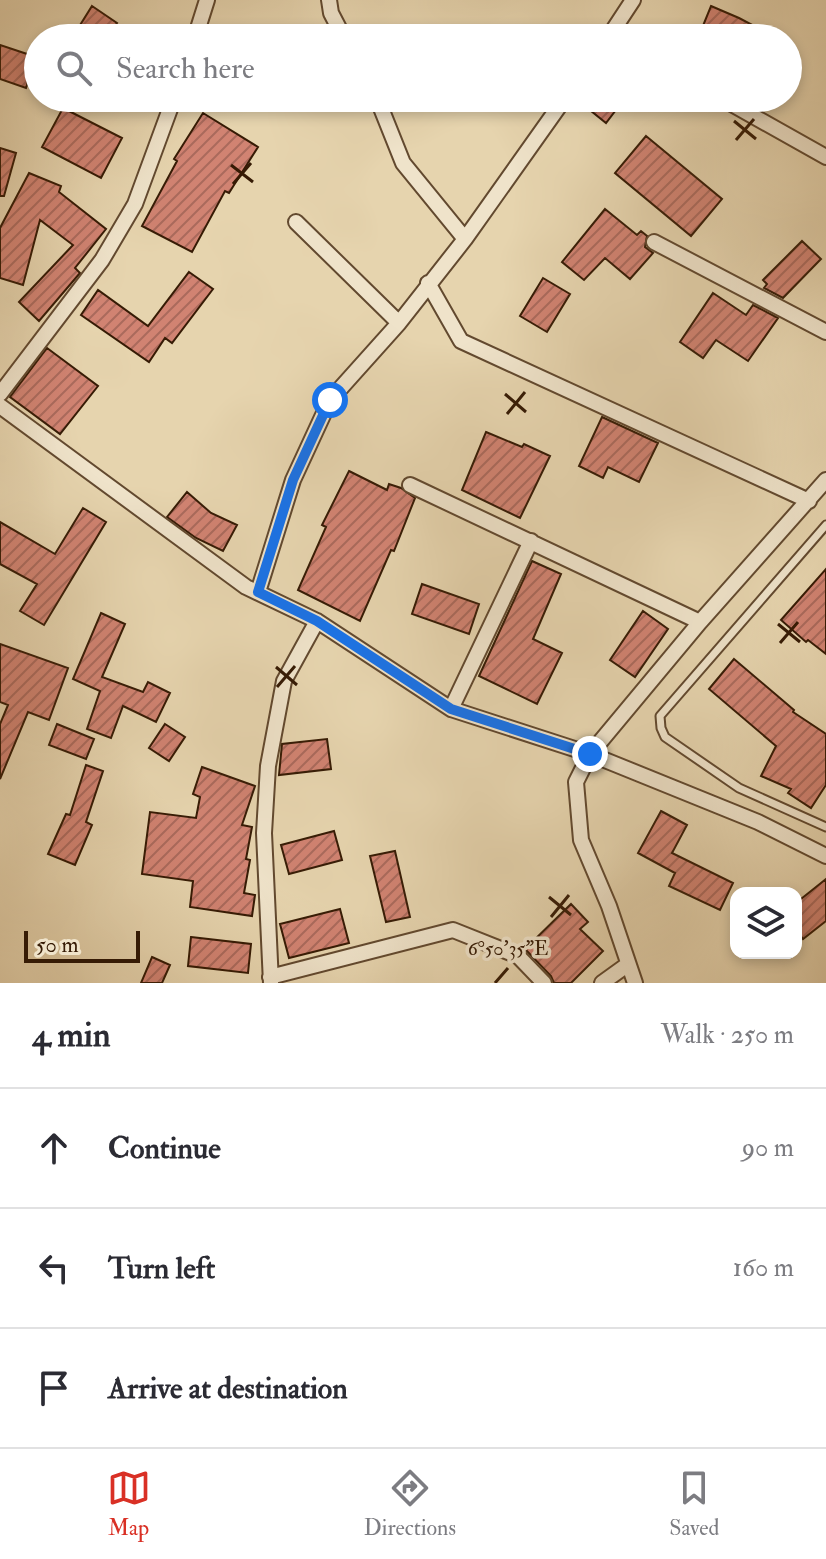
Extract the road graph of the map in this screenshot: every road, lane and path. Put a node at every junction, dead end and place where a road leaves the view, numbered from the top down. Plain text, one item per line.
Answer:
1 (207, 0) edge
2 (329, 0) edge
3 (633, 0) edge
4 (199, 24) edge
5 (337, 24) edge
6 (619, 24) edge
7 (169, 112) edge
8 (383, 112) edge
9 (555, 112) edge
10 (746, 112) edge
11 (826, 157) edge
12 (296, 222) dead end
13 (465, 239) junction
14 (654, 242) dead end
15 (428, 283) junction
16 (399, 323) junction
17 (826, 332) edge
18 (0, 394) edge
19 (0, 406) edge
20 (826, 480) edge
21 (410, 485) dead end
22 (809, 501) junction
23 (826, 525) edge
24 (531, 541) junction
25 (258, 592) junction
26 (317, 621) junction
27 (700, 622) junction
28 (451, 709) junction
29 (590, 754) junction
30 (826, 827) edge
31 (826, 856) edge
32 (627, 965) junction
33 (270, 980) edge
34 (544, 983) edge
35 (602, 983) edge
36 (635, 983) edge

1 - 4 street
2 - 5 street
3 - 6 street
7 - 18 street
8 - 13 street
9 - 13 street
10 - 11 street
12 - 16 street
13 - 15 street
14 - 17 street
15 - 16 street
15 - 22 street
16 - 25 street
19 - 25 street
20 - 22 street
21 - 24 street
22 - 27 street
23 - 30 lane
24 - 27 street
24 - 28 street
25 - 26 street
26 - 28 street
26 - 33 street
27 - 29 street
28 - 29 street
29 - 31 street
29 - 32 street
32 - 35 street
32 - 36 street
33 - 34 street

